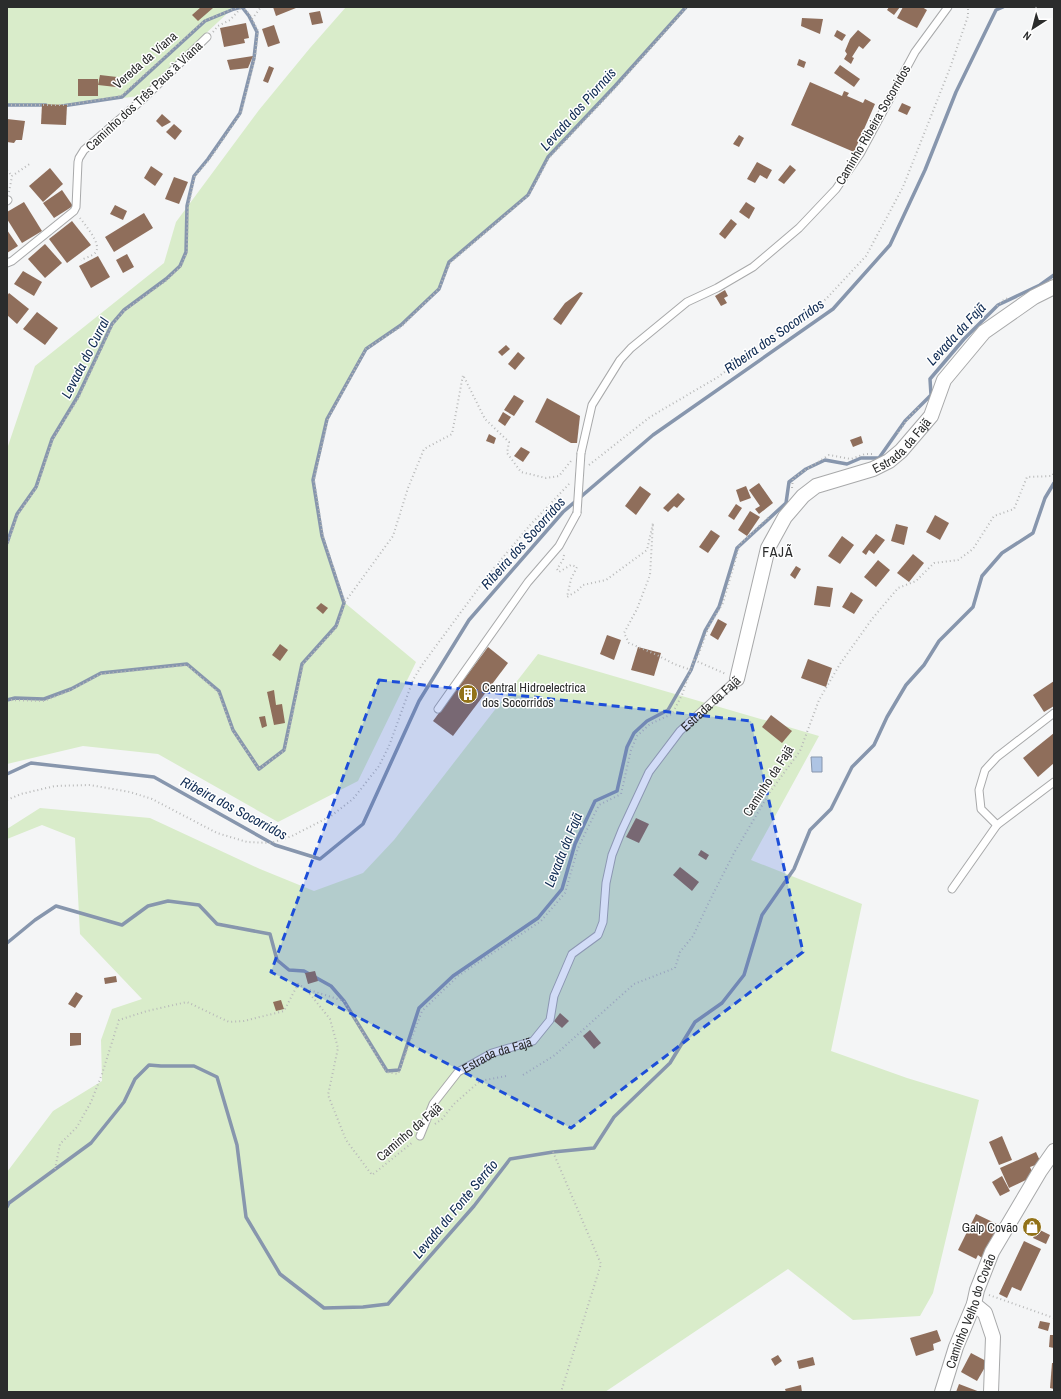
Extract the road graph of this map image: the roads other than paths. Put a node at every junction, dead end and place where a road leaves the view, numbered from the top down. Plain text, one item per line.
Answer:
1 (948, 7) edge
2 (207, 37) road end
3 (7, 263) edge
4 (1054, 286) edge
5 (737, 679) joint
6 (438, 709) dead end
7 (1054, 714) edge
8 (1054, 782) edge
9 (997, 825) junction
10 (952, 889) dead end
11 (420, 1136) road end
12 (1054, 1151) edge
13 (976, 1297) junction
14 (942, 1392) edge
15 (991, 1392) edge

1 - 6 lane, Caminho Ribeira Socorridos, bridge
2 - 3 lane, Caminho dos Três Paus à Viana
4 - 5 street, Estrada da Fajã
5 - 11 lane, Estrada da Fajã
7 - 9 lane
8 - 9 lane
9 - 10 lane
12 - 13 street, Caminho Velho do Covão
13 - 14 street, Caminho Velho do Covão
13 - 15 street

